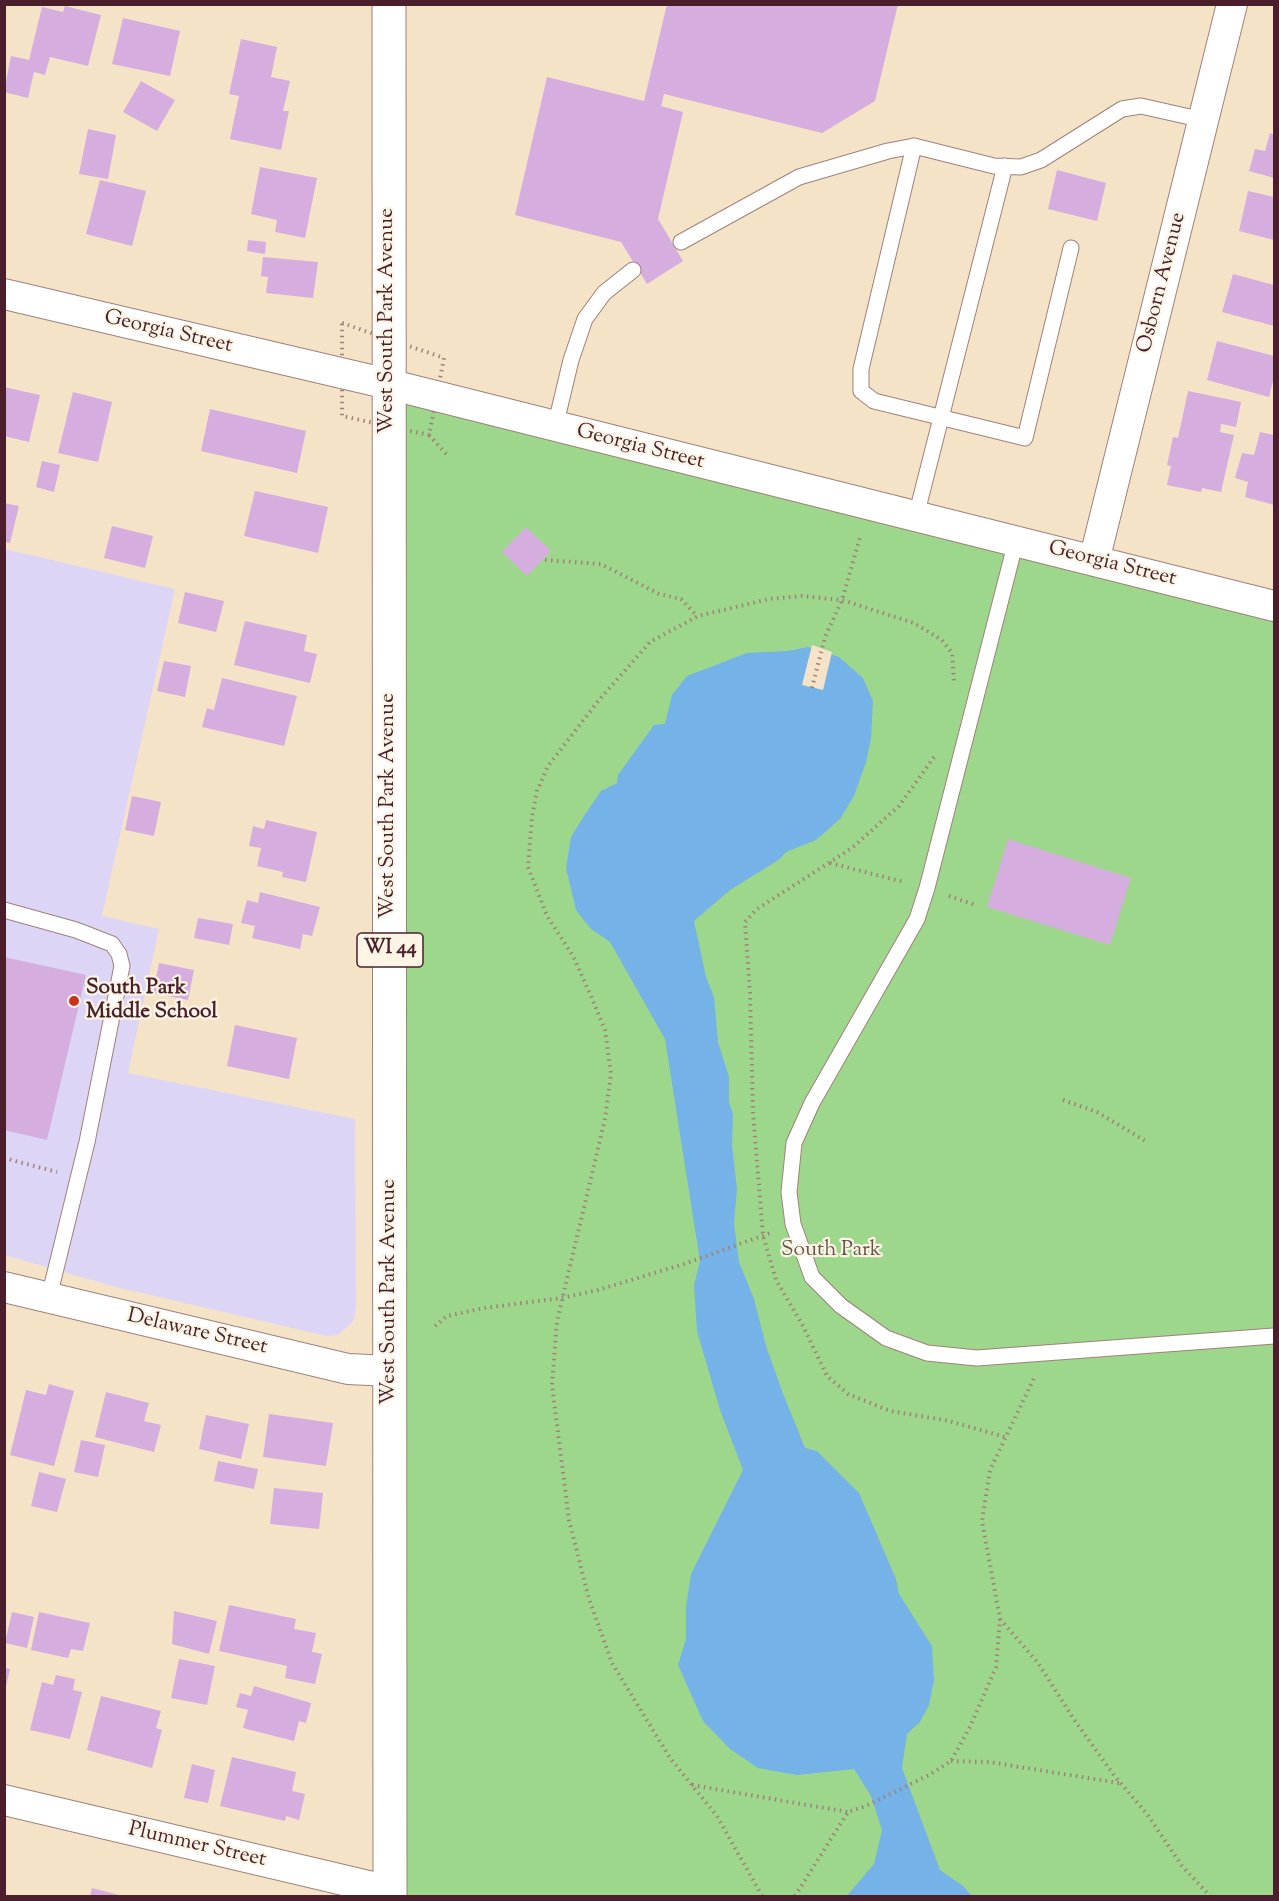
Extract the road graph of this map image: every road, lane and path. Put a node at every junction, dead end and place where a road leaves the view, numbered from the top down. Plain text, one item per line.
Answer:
1 (389, 4) edge
2 (1232, 4) edge
3 (1203, 120) junction
4 (914, 146) junction
5 (1005, 166) junction
6 (681, 242) dead end
7 (1071, 248) dead end
8 (633, 270) dead end
9 (4, 294) edge
10 (388, 384) junction
11 (941, 417) junction
12 (555, 427) junction
13 (429, 435) dead end
14 (449, 457) dead end
15 (869, 505) junction
16 (916, 516) junction
17 (1016, 541) junction
18 (545, 560) dead end
19 (1094, 561) junction
20 (842, 600) junction
21 (1275, 606) edge
22 (698, 616) junction
23 (954, 687) dead end
24 (812, 688) dead end
25 (936, 751) dead end
26 (4, 910) edge
27 (1063, 1100) dead end
28 (1147, 1142) dead end
29 (4, 1158) edge
30 (79, 1178) junction
31 (745, 1242) dead end
32 (4, 1287) edge
33 (49, 1297) junction
34 (561, 1298) junction
35 (435, 1326) dead end
36 (1275, 1336) edge
37 (1048, 1352) junction
38 (391, 1371) junction
39 (1005, 1437) junction
40 (999, 1619) junction
41 (951, 1761) junction
42 (1120, 1783) junction
43 (692, 1785) junction
44 (4, 1800) edge
45 (848, 1812) junction
46 (390, 1894) edge
47 (762, 1896) edge
48 (795, 1896) edge
49 (1210, 1896) edge

1 - 10 main road, West South Park Avenue / WI 44
2 - 3 street, Osborn Avenue
3 - 5 lane
3 - 19 street, Osborn Avenue
4 - 5 lane
4 - 6 lane
4 - 11 lane
5 - 11 lane
7 - 11 lane
8 - 12 lane
9 - 10 street, Georgia Street
10 - 12 street, Georgia Street
10 - 38 main road, West South Park Avenue / WI 44
11 - 16 lane
12 - 15 street, Georgia Street
13 - 14 path
15 - 16 street, Georgia Street
15 - 20 path
16 - 17 street, Georgia Street
17 - 19 street, Georgia Street
17 - 37 lane
18 - 22 path
19 - 21 street, Georgia Street
20 - 22 path
20 - 23 path
20 - 24 path
22 - 34 path
25 - 39 path
26 - 30 lane
27 - 28 path
29 - 30 path
30 - 33 lane
31 - 34 path
32 - 33 street, Delaware Street
33 - 38 street, Delaware Street
34 - 35 path
34 - 43 path
36 - 37 lane
37 - 39 path
38 - 46 main road, West South Park Avenue / WI 44
39 - 40 path
40 - 41 path
40 - 42 path
41 - 42 path
41 - 45 path
42 - 49 path
43 - 45 path
43 - 47 path
44 - 46 street, Plummer Street
45 - 48 path

